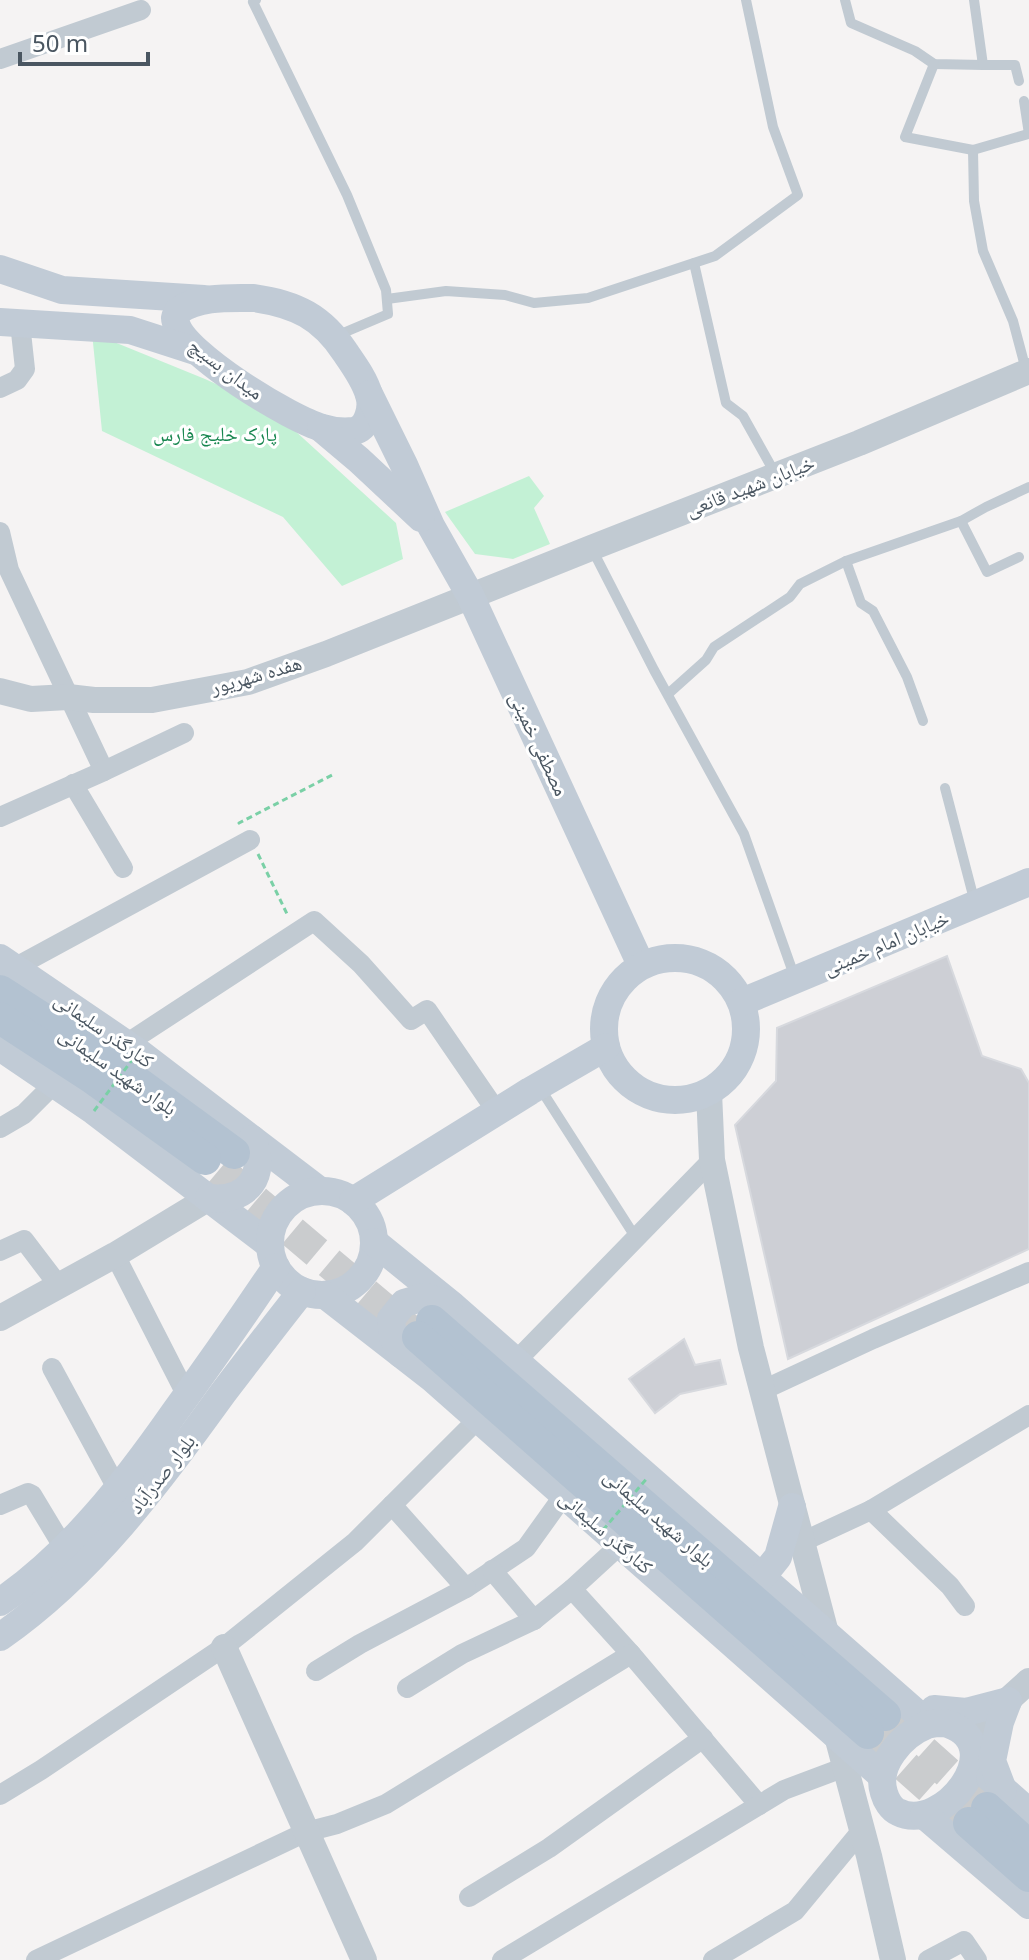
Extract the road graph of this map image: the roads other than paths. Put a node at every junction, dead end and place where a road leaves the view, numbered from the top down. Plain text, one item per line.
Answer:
1 (746, 0) edge
2 (845, 0) edge
3 (974, 0) edge
4 (255, 1) edge
5 (141, 10) dead end
6 (0, 59) edge
7 (934, 64) junction
8 (983, 65) junction
9 (1019, 81) dead end
10 (1024, 101) dead end
11 (1029, 134) edge
12 (973, 150) junction
13 (694, 263) junction
14 (0, 269) edge
15 (209, 299) junction
16 (387, 299) junction
17 (10, 322) edge
18 (334, 337) junction
19 (195, 351) junction
20 (1028, 372) edge
21 (0, 388) edge
22 (369, 394) junction
23 (321, 428) junction
24 (776, 475) junction
25 (1029, 487) edge
26 (961, 521) junction
27 (431, 526) junction
28 (0, 532) edge
29 (591, 548) junction
30 (1019, 557) dead end
31 (846, 561) junction
32 (8, 587) edge
33 (470, 595) junction
34 (0, 691) edge
35 (668, 694) junction
36 (68, 697) junction
37 (31, 699) junction
38 (0, 711) edge
39 (923, 721) dead end
40 (184, 733) dead end
41 (104, 771) junction
42 (73, 784) junction
43 (945, 788) dead end
44 (0, 817) edge
45 (250, 840) road end
46 (123, 868) dead end
47 (1029, 882) edge
48 (975, 905) junction
49 (641, 965) junction
50 (5, 973) edge
51 (795, 980) junction
52 (742, 1002) junction
53 (0, 1018) edge
54 (0, 1047) edge
55 (606, 1047) junction
56 (132, 1048) junction
57 (54, 1084) junction
58 (539, 1086) junction
59 (709, 1092) junction
60 (497, 1112) junction
61 (0, 1128) edge
62 (712, 1160) junction
63 (229, 1165) junction
64 (320, 1191) junction
65 (353, 1201) junction
66 (636, 1238) junction
67 (374, 1242) junction
68 (0, 1251) edge
69 (115, 1255) junction
70 (273, 1256) junction
71 (1029, 1272) edge
72 (59, 1286) junction
73 (313, 1293) junction
74 (0, 1318) edge
75 (426, 1329) junction
76 (516, 1361) junction
77 (52, 1368) dead end
78 (761, 1391) junction
79 (187, 1396) junction
80 (1029, 1415) edge
81 (478, 1419) junction
82 (118, 1490) junction
83 (564, 1495) junction
84 (0, 1505) edge
85 (392, 1505) junction
86 (792, 1507) junction
87 (871, 1510) junction
88 (612, 1538) junction
89 (802, 1542) junction
90 (64, 1548) junction
91 (492, 1570) junction
92 (762, 1577) junction
93 (466, 1588) junction
94 (572, 1589) junction
95 (0, 1602) edge
96 (965, 1606) dead end
97 (534, 1620) junction
98 (826, 1633) junction
99 (0, 1637) edge
100 (224, 1647) junction
101 (631, 1654) junction
102 (316, 1671) dead end
103 (1029, 1681) edge
104 (407, 1688) dead end
105 (1008, 1701) junction
106 (874, 1722) junction
107 (929, 1724) junction
108 (968, 1736) junction
109 (703, 1738) junction
110 (974, 1764) junction
111 (845, 1767) junction
112 (884, 1789) junction
113 (0, 1795) edge
114 (759, 1805) junction
115 (986, 1807) junction
116 (1029, 1812) edge
117 (924, 1815) junction
118 (862, 1830) junction
119 (306, 1832) junction
120 (1029, 1846) edge
121 (869, 1856) junction
122 (1029, 1876) edge
123 (469, 1897) dead end
124 (1029, 1905) edge
125 (36, 1960) edge
126 (364, 1960) edge
127 (502, 1960) edge
128 (713, 1960) edge
129 (893, 1960) edge
130 (928, 1960) edge
131 (977, 1960) edge

1 - 13 lane
2 - 7 lane
3 - 8 lane
4 - 16 lane
5 - 6 street
7 - 8 lane
7 - 12 lane
8 - 9 lane
10 - 11 lane
11 - 12 lane
12 - 20 lane
13 - 16 lane
13 - 24 lane
14 - 15 main road
15 - 18 main road, میدان بسیچ
15 - 19 main road, میدان بسیچ
16 - 18 lane
17 - 19 main road
17 - 21 street
18 - 22 main road, میدان بسیچ
19 - 23 main road, میدان بسیچ
20 - 24 street, خیابان شهید قانعی
22 - 23 main road, میدان بسیچ
22 - 27 main road, مصطفی خمینی
23 - 27 main road, مصطفی خمینی
24 - 29 street, خیابان شهید قانعی
25 - 26 lane
26 - 30 lane
26 - 31 lane
27 - 33 main road, مصطفی خمینی
28 - 32 street
29 - 33 street, خیابان شهید قانعی
29 - 35 lane
31 - 35 lane
31 - 39 lane
32 - 36 street
33 - 36 street, هفده شهریور
33 - 49 main road, مصطفی خمینی
34 - 37 street, هفده شهریور
35 - 51 lane
36 - 37 street, هفده شهریور
36 - 41 street
37 - 38 street, هفده شهریور
40 - 41 street
41 - 42 street
42 - 44 street
42 - 46 street
43 - 48 lane
45 - 50 street
47 - 48 main road, خیابان امام خمینی
48 - 51 main road, خیابان امام خمینی
49 - 52 main road
49 - 55 main road
50 - 56 main road, کنارگذر سلیمانی
50 - 63 main road, بلوار شهید سلیمانی
51 - 52 main road, خیابان امام خمینی
52 - 59 main road
53 - 63 main road, بلوار شهید سلیمانی
54 - 57 main road, کنارگذر سلیمانی
55 - 58 main road
55 - 59 main road
56 - 60 street
56 - 63 main road, کنارگذر سلیمانی
57 - 61 street
57 - 63 main road, کنارگذر سلیمانی
58 - 60 main road
58 - 66 lane
59 - 62 street
60 - 65 main road
62 - 66 street
62 - 78 street
63 - 64 main road, کنارگذر سلیمانی
63 - 69 street
63 - 70 main road, کنارگذر سلیمانی
64 - 65 main road
64 - 70 main road
65 - 67 main road
66 - 76 street
67 - 73 main road
67 - 75 main road, کنارگذر سلیمانی
68 - 72 street
69 - 72 street
69 - 79 street
70 - 73 main road
70 - 79 main road, بلوار صدرآباد
71 - 78 street
72 - 74 street
73 - 75 main road, کنارگذر سلیمانی
73 - 99 main road, بلوار صدرآباد
75 - 76 main road, کنارگذر سلیمانی
75 - 81 main road, کنارگذر سلیمانی
75 - 106 main road, بلوار شهید سلیمانی
76 - 92 main road, کنارگذر سلیمانی
77 - 82 street
78 - 86 street
79 - 82 main road, بلوار صدرآباد
80 - 87 street
81 - 83 main road, کنارگذر سلیمانی
81 - 85 street
82 - 90 main road, بلوار صدرآباد
83 - 88 main road, کنارگذر سلیمانی
83 - 91 street
84 - 90 street
85 - 93 street
85 - 100 street
86 - 89 street
86 - 92 main road
87 - 89 street
87 - 96 street
88 - 94 street
88 - 106 main road, کنارگذر سلیمانی
89 - 98 street
90 - 95 main road, بلوار صدرآباد
91 - 93 street
91 - 97 street
92 - 98 main road, کنارگذر سلیمانی
93 - 102 street
94 - 97 street
94 - 101 street
97 - 104 street
98 - 106 main road, کنارگذر سلیمانی
100 - 113 street
100 - 119 street
101 - 109 street
101 - 119 street
103 - 105 street
105 - 106 main road
105 - 108 street
105 - 115 main road
106 - 107 main road, کنارگذر سلیمانی
106 - 111 street
106 - 112 main road, کنارگذر سلیمانی
107 - 108 main road
107 - 112 main road
108 - 110 main road
109 - 114 street
109 - 123 street
110 - 115 main road
110 - 117 main road
111 - 114 street
111 - 118 street
112 - 117 main road
112 - 121 street
114 - 127 street
115 - 116 main road
115 - 120 main road
115 - 122 main road
117 - 124 main road
118 - 121 street
118 - 128 street
119 - 125 street
119 - 126 street
121 - 129 street
130 - 131 street

